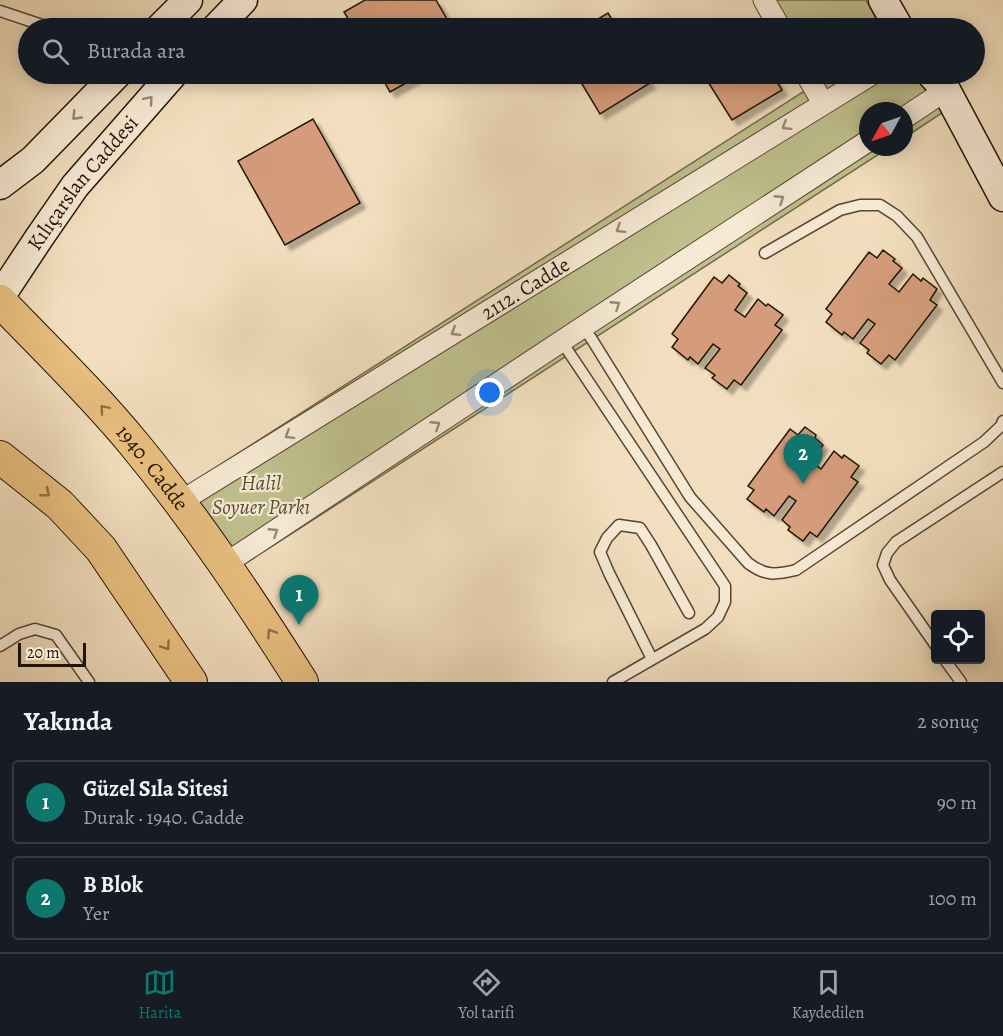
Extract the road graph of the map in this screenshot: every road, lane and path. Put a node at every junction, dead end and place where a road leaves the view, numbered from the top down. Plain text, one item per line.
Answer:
1 (188, 0) edge
2 (243, 0) edge
3 (764, 0) edge
4 (883, 0) edge
5 (0, 11) edge
6 (21, 18) edge
7 (170, 18) edge
8 (226, 18) edge
9 (774, 18) edge
10 (893, 18) edge
11 (107, 84) edge
12 (164, 84) edge
13 (812, 84) edge
14 (856, 84) edge
15 (937, 84) edge
16 (940, 84) edge
17 (823, 104) junction
18 (913, 109) edge
19 (859, 147) edge
20 (0, 185) edge
21 (1003, 197) edge
22 (765, 253) dead end
23 (0, 299) edge
24 (583, 327) junction
25 (562, 342) junction
26 (1003, 383) edge
27 (1003, 421) edge
28 (0, 457) edge
29 (1003, 472) edge
30 (180, 502) junction
31 (225, 564) junction
32 (689, 613) dead end
33 (931, 639) edge
34 (0, 646) edge
35 (652, 659) junction
36 (948, 664) edge
37 (89, 682) edge
38 (191, 682) edge
39 (303, 682) edge
40 (613, 682) edge
41 (961, 682) edge

1 - 7 main road
2 - 8 main road
3 - 9 street
4 - 10 main road
5 - 6 lane
11 -> 20 main road, Kılıçarslan Caddesi
23 -> 12 main road, Kılıçarslan Caddesi
13 - 17 street
14 - 17 street, 2112. Cadde
15 - 18 street
16 - 21 main road
17 -> 30 street, 2112. Cadde
24 -> 19 street
22 - 26 lane
30 -> 23 main road, 1940. Cadde
24 - 25 street
24 - 27 lane
31 -> 25 street
25 - 35 lane
28 -> 38 main road
29 - 33 lane
30 - 31 main road, 1940. Cadde
39 -> 31 main road, 1940. Cadde
32 - 35 lane
34 - 37 lane
35 - 40 lane
36 - 41 lane

